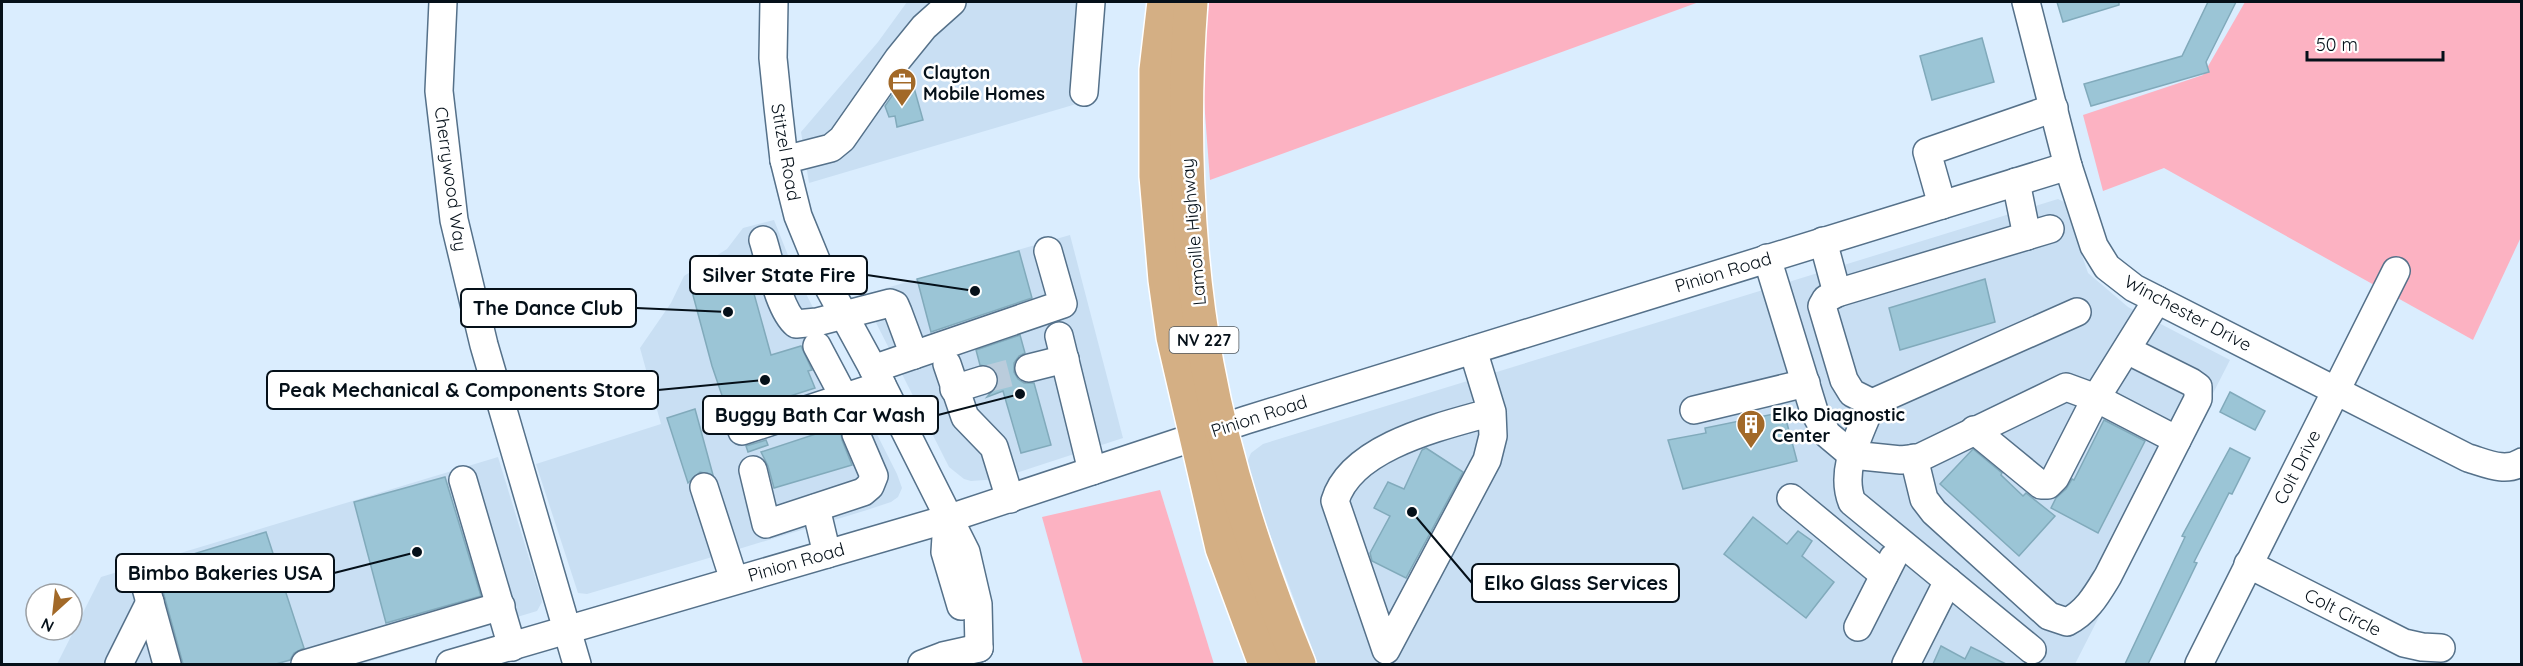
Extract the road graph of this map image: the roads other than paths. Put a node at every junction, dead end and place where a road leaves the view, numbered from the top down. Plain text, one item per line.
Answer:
1 (443, 2) edge
2 (774, 2) edge
3 (952, 2) edge
4 (1091, 2) edge
5 (1164, 2) edge
6 (1191, 2) edge
7 (2026, 2) edge
8 (1084, 92) dead end
9 (2054, 108) junction
10 (784, 160) junction
11 (2068, 166) junction
12 (2016, 182) junction
13 (1942, 205) junction
14 (763, 240) dead end
15 (1823, 242) junction
16 (1048, 251) dead end
17 (1767, 258) junction
18 (2396, 271) dead end
19 (1837, 293) junction
20 (2157, 300) junction
21 (2077, 312) dead end
22 (844, 315) junction
23 (817, 346) dead end
24 (1473, 350) junction
25 (2127, 350) junction
26 (914, 356) junction
27 (1029, 368) tunnel mouth
28 (877, 377) junction
29 (983, 380) tunnel mouth
30 (1806, 383) junction
31 (2336, 389) junction
32 (844, 397) junction
33 (2096, 399) junction
34 (1872, 403) junction
35 (1694, 410) dead end
36 (1491, 412) junction
37 (1974, 430) junction
38 (741, 431) dead end
39 (1208, 433) junction
40 (856, 434) dead end
41 (2177, 440) junction
42 (1852, 455) junction
43 (1914, 458) junction
44 (2522, 462) edge
45 (753, 470) dead end
46 (1092, 471) junction
47 (463, 480) dead end
48 (704, 487) dead end
49 (1791, 498) dead end
50 (1010, 499) junction
51 (816, 508) junction
52 (947, 519) junction
53 (1901, 542) junction
54 (827, 554) junction
55 (2248, 564) junction
56 (1884, 575) junction
57 (734, 580) junction
58 (1947, 580) junction
59 (501, 606) junction
60 (2049, 616) junction
61 (1858, 627) dead end
62 (565, 631) junction
63 (512, 646) junction
64 (2441, 648) dead end
65 (981, 656) edge
66 (2029, 657) edge
67 (119, 664) edge
68 (167, 664) edge
69 (305, 664) edge
70 (450, 664) edge
71 (577, 664) edge
72 (922, 664) edge
73 (1265, 664) edge
74 (1299, 664) edge
75 (1906, 664) edge
76 (2199, 664) edge

1 - 62 street, Cherrywood Way
2 - 10 street, Stitzel Road
3 - 10 street
4 - 8 street
5 - 39 main road, Lamoille Highway / NV 227
6 - 39 main road, Lamoille Highway / NV 227
7 - 9 street, Winchester Drive
9 - 11 street, Winchester Drive
9 - 13 street
10 - 22 street, Stitzel Road
11 - 12 street, Pinion Road
11 - 20 street, Winchester Drive
12 - 13 street, Pinion Road
12 - 19 street
13 - 15 street, Pinion Road
14 - 22 street
15 - 17 street, Pinion Road
15 - 19 street
16 - 26 street
17 - 24 street, Pinion Road
17 - 30 street
18 - 31 street, Colt Drive
19 - 34 street
20 - 25 street
20 - 31 street, Winchester Drive
21 - 34 street
22 - 26 street
22 - 28 street, Stitzel Road
23 - 32 street
24 - 36 street
24 - 39 street, Pinion Road
25 - 33 street
25 - 41 street
26 - 28 street
27 - 46 street
28 - 32 street
28 - 52 street, Stitzel Road
29 - 50 street
30 - 35 street
30 - 42 street
31 - 44 street, Winchester Drive
31 - 55 street, Colt Drive
32 - 38 street
33 - 37 street
33 - 37 street
33 - 41 street
34 - 42 street
36 - 36 street
37 - 43 street
39 - 46 street, Pinion Road
39 - 73 main road, Lamoille Highway / NV 227
39 - 74 main road, Lamoille Highway / NV 227
40 - 51 street
41 - 60 street
42 - 43 street
42 - 53 street
43 - 60 street
45 - 51 street
46 - 50 street, Pinion Road
47 - 59 street
48 - 57 street
49 - 56 street
50 - 52 street, Pinion Road
51 - 54 street
52 - 54 street, Pinion Road
52 - 65 street, Stitzel Road
53 - 56 street
53 - 58 street
54 - 57 street, Pinion Road
55 - 64 street, Colt Circle
55 - 76 street, Colt Drive
56 - 61 street
57 - 62 street, Pinion Road
58 - 66 street
58 - 75 street
59 - 63 street
59 - 69 street
60 - 66 street
62 - 63 street, Pinion Road
62 - 71 street, Cherrywood Way
63 - 70 street, Pinion Road
65 - 72 street
67 - 68 street

